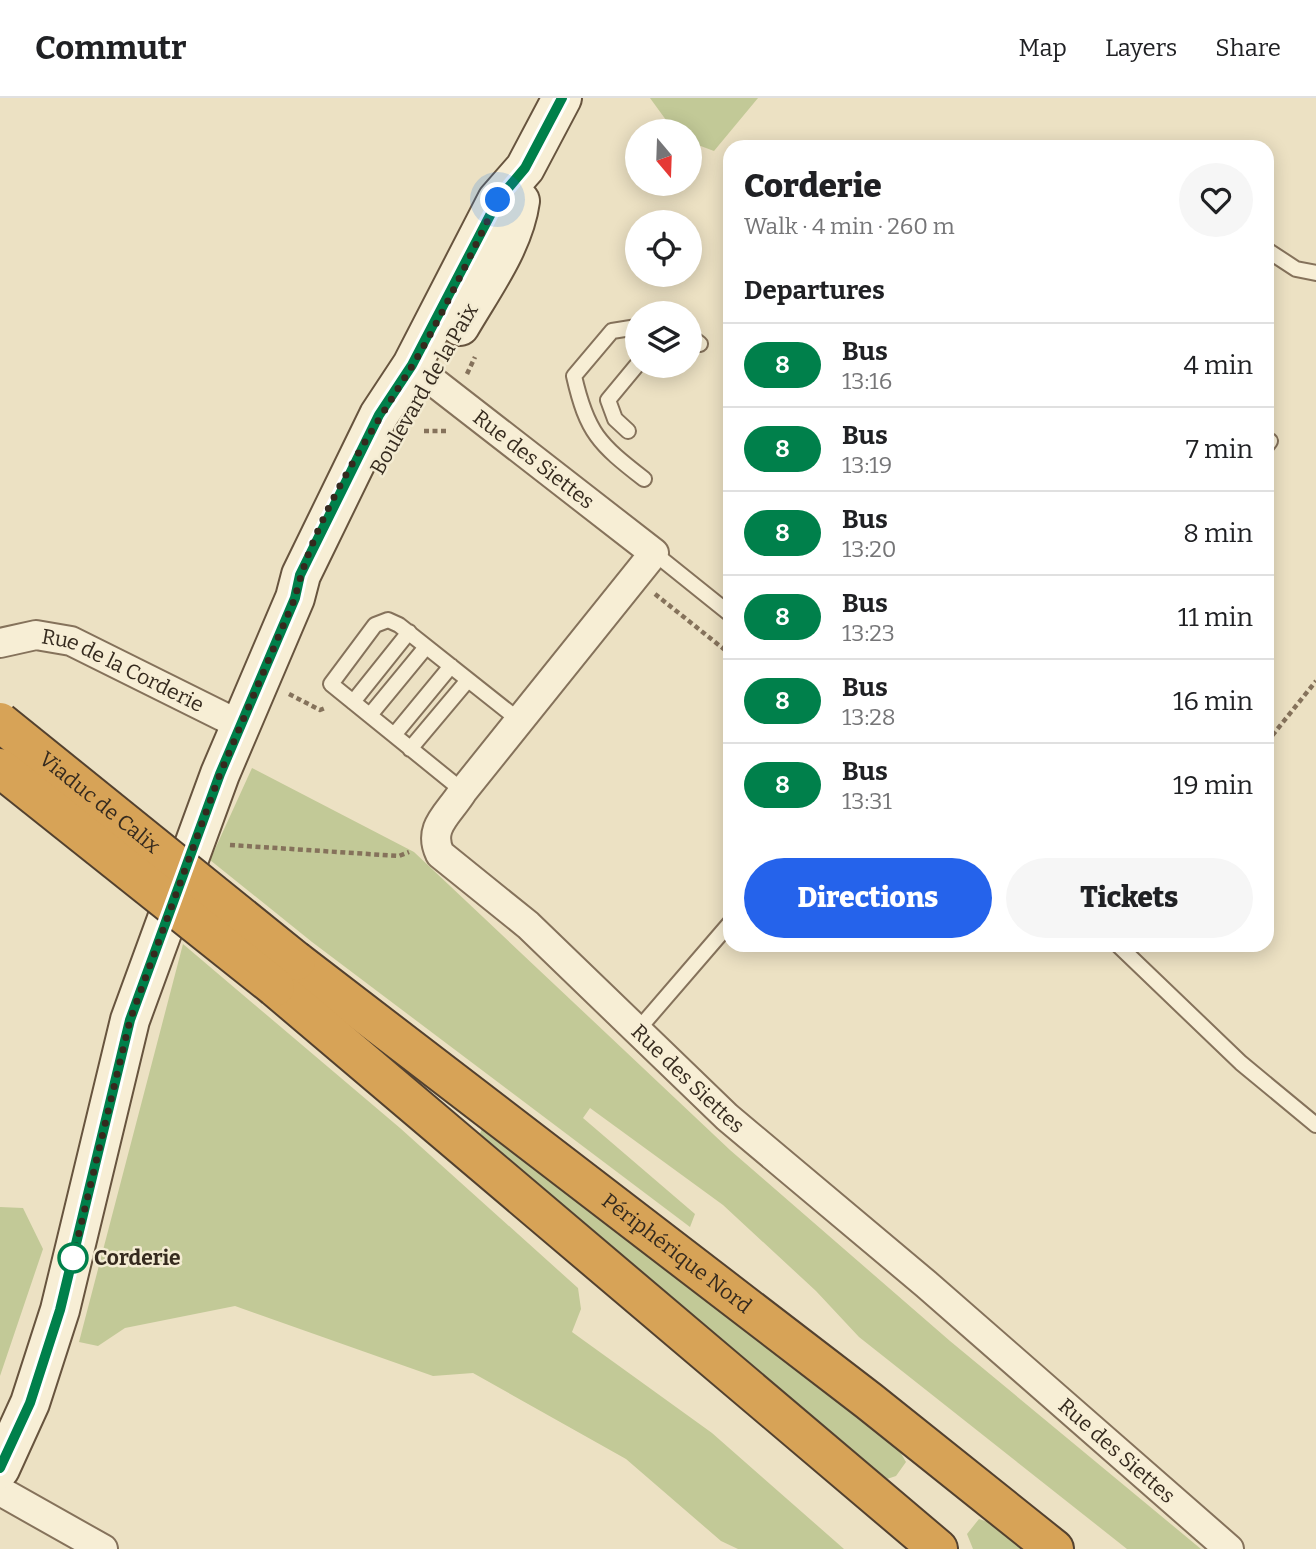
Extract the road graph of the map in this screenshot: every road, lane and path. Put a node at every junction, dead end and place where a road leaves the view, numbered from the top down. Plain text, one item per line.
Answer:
1 (562, 98) edge
2 (1274, 255) edge
3 (1316, 273) edge
4 (625, 329) edge
5 (421, 372) junction
6 (626, 378) edge
7 (628, 431) dead end
8 (644, 479) dead end
9 (654, 553) junction
10 (635, 577) junction
11 (723, 608) edge
12 (409, 632) junction
13 (0, 643) edge
14 (426, 646) junction
15 (723, 648) edge
16 (451, 666) junction
17 (468, 680) junction
18 (1316, 681) edge
19 (281, 690) dead end
20 (353, 702) junction
21 (370, 715) junction
22 (0, 722) edge
23 (520, 722) junction
24 (240, 725) junction
25 (1274, 733) edge
26 (394, 735) junction
27 (410, 748) junction
28 (0, 768) edge
29 (463, 792) junction
30 (434, 841) junction
31 (194, 842) junction
32 (723, 931) edge
33 (1125, 952) edge
34 (286, 974) junction
35 (636, 1032) junction
36 (1316, 1125) edge
37 (0, 1469) edge
38 (0, 1491) edge
39 (103, 1549) edge
40 (938, 1549) edge
41 (1054, 1549) edge
42 (1229, 1549) edge

1 - 5 street, Boulevard de la Paix
2 - 3 lane
4 - 8 lane
5 - 9 street, Rue des Siettes
5 - 24 street, Boulevard de la Paix
6 - 7 lane
9 - 10 street
9 - 11 lane, Rue des Siettes
10 - 15 path
10 - 23 street
12 - 14 lane
12 - 20 lane
12 - 20 lane
13 - 24 street, Rue de la Corderie
14 - 16 lane
14 - 21 lane
16 - 17 lane
16 - 26 lane
17 - 23 lane
17 - 27 lane
18 - 25 path
19 - 20 path
20 - 21 lane
21 - 26 lane
22 - 34 highway, Viaduc de Calix, bridge
23 - 29 street
24 - 31 street, Boulevard de la Paix
26 - 27 lane
27 - 29 lane
28 - 34 highway, Viaduc de Calix, bridge
29 - 30 street
30 - 31 path
30 - 35 street, Rue des Siettes
31 - 37 street, Boulevard de la Paix
32 - 35 lane
33 - 36 lane
34 - 40 highway
34 - 41 highway, Périphérique Nord
35 - 42 street, Rue des Siettes
38 - 39 street

